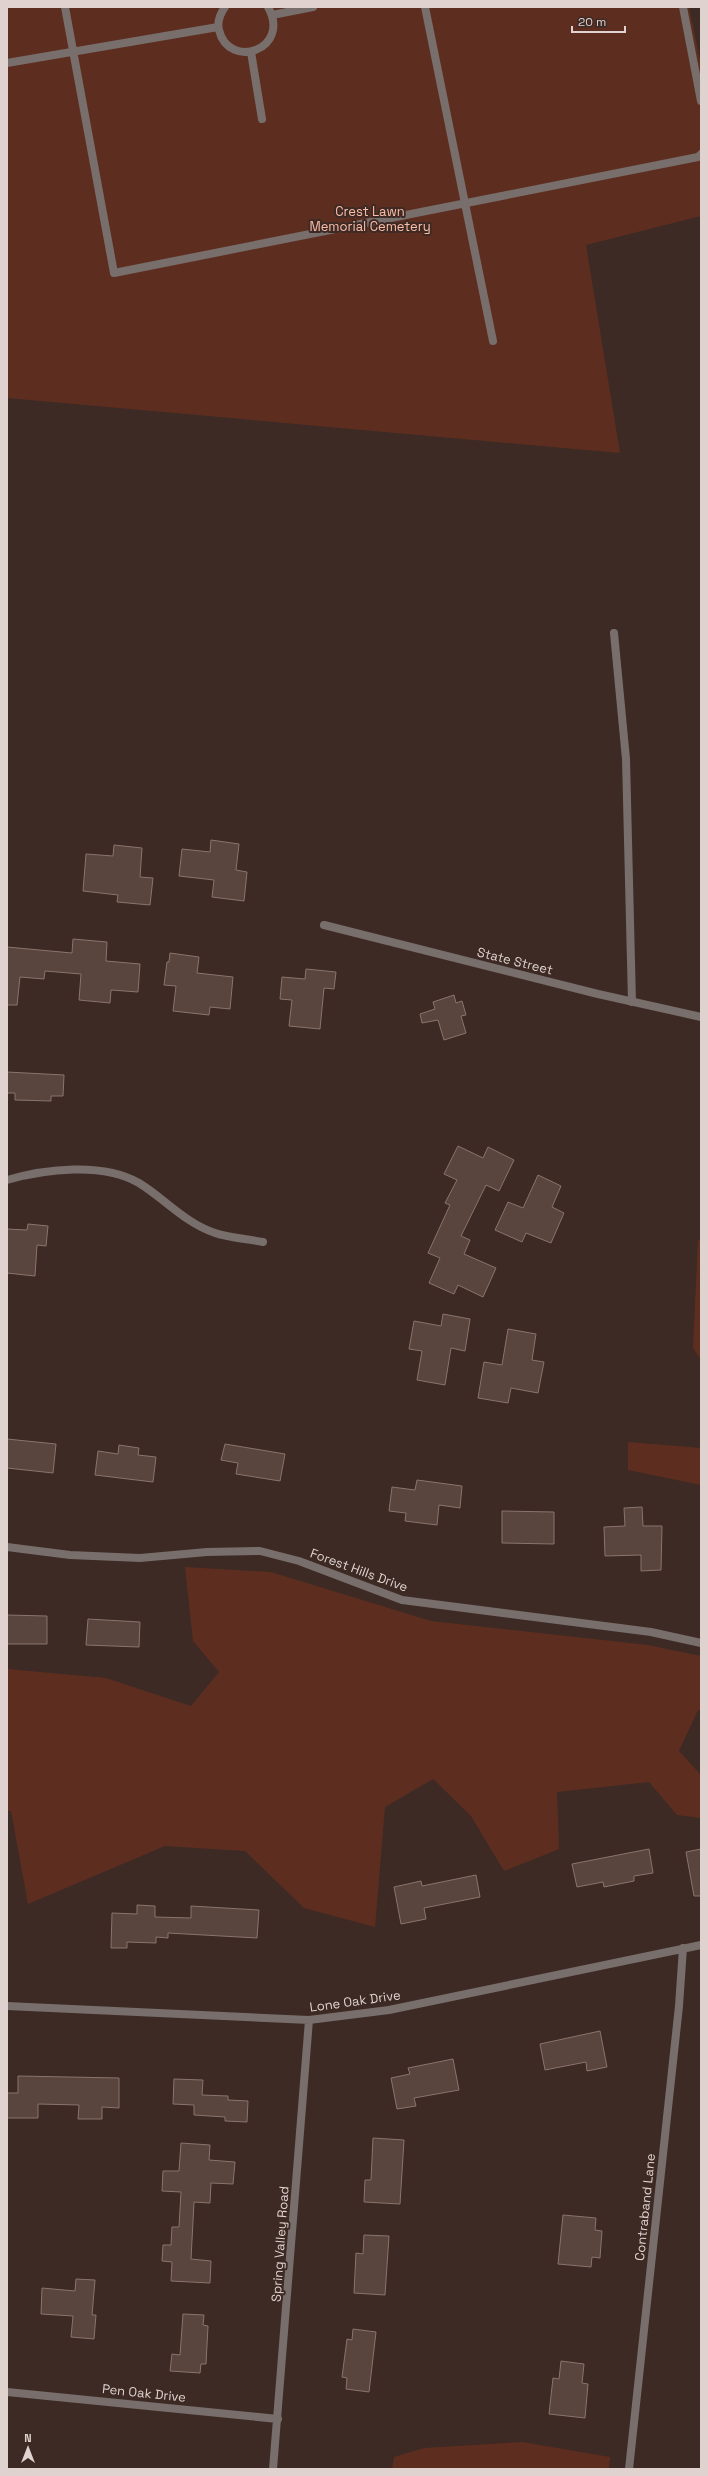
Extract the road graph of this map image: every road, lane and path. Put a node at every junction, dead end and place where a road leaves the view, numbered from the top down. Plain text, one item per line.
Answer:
1 (65, 7) edge
2 (225, 7) edge
3 (268, 7) edge
4 (313, 7) edge
5 (425, 7) edge
6 (682, 7) edge
7 (272, 15) junction
8 (218, 27) junction
9 (74, 52) junction
10 (251, 52) junction
11 (7, 62) edge
12 (701, 101) edge
13 (262, 119) dead end
14 (701, 154) edge
15 (467, 202) junction
16 (493, 341) dead end
17 (614, 633) dead end
18 (324, 925) dead end
19 (632, 1002) junction
20 (701, 1017) edge
21 (7, 1180) edge
22 (263, 1242) dead end
23 (7, 1547) edge
24 (701, 1643) edge
25 (701, 1945) edge
26 (683, 1948) junction
27 (7, 2006) edge
28 (309, 2020) junction
29 (7, 2392) edge
30 (278, 2419) junction
31 (273, 2469) edge
32 (629, 2469) edge

1 - 9 street
2 - 8 street
3 - 7 street
4 - 7 street
5 - 15 street
6 - 12 street
7 - 10 street
8 - 9 street
8 - 10 street
9 - 11 street
9 - 15 street
10 - 13 street
14 - 15 street
15 - 16 street
17 - 19 street
18 - 19 street, State Street
19 - 20 street, State Street
21 - 22 street
23 - 24 street, Forest Hills Drive
25 - 26 street, Lone Oak Drive
26 - 28 street, Lone Oak Drive
26 - 32 street, Contraband Lane
27 - 28 street, Lone Oak Drive
28 - 30 street, Spring Valley Road
29 - 30 street, Pen Oak Drive
30 - 31 street, Spring Valley Road

